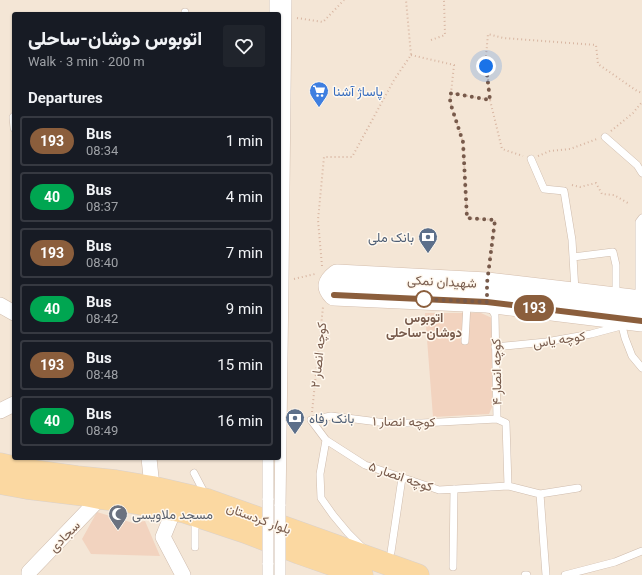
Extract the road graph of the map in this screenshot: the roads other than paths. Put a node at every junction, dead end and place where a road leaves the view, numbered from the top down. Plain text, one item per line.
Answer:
1 (275, 0) edge
2 (286, 0) edge
3 (279, 12) edge
4 (281, 12) edge
5 (281, 104) edge
6 (605, 137) road end
7 (531, 159) road end
8 (642, 173) edge
9 (642, 218) edge
10 (573, 257) junction
11 (333, 281) road end
12 (575, 293) junction
13 (481, 295) junction
14 (616, 298) junction
15 (640, 301) edge
16 (0, 305) edge
17 (12, 312) edge
18 (642, 321) edge
19 (621, 322) junction
20 (465, 341) dead end
21 (496, 347) junction
22 (642, 368) edge
23 (12, 405) edge
24 (0, 410) edge
25 (281, 419) edge
26 (497, 419) junction
27 (311, 420) joint
28 (326, 440) junction
29 (149, 460) edge
30 (268, 460) edge
31 (281, 460) edge
32 (0, 464) edge
33 (194, 474) dead end
34 (402, 478) junction
35 (0, 484) edge
36 (508, 486) junction
37 (152, 487) junction
38 (578, 488) dead end
39 (454, 489) junction
40 (540, 494) junction
41 (100, 498) junction
42 (192, 508) junction
43 (195, 547) dead end
44 (642, 551) edge
45 (390, 558) junction
46 (453, 567) dead end
47 (28, 575) edge
48 (183, 575) edge
49 (268, 575) edge
50 (280, 575) edge
51 (362, 575) edge
52 (418, 575) edge
53 (546, 575) edge
54 (565, 575) edge

1 - 3 street
2 - 4 street
5 - 25 street, bridge
6 - 8 lane
7 - 10 lane
9 - 15 lane
10 - 12 lane
10 - 14 lane
11 - 13 main road, شهیدان نمکی
12 - 13 main road, شهیدان نمکی
12 - 14 main road, شهیدان نمکی
13 - 19 main road, شهیدان نمکی
13 - 20 lane
13 - 21 lane, کوچه انصار ۴
14 - 15 main road, شهیدان نمکی
16 - 17 street
18 - 19 main road, شهیدان نمکی
19 - 21 lane, کوچه یاس
19 - 22 lane
21 - 26 lane, کوچه انصار ۴
23 - 24 street
26 - 27 lane, کوچه انصار ۱
26 - 36 lane, کوچه انصار ۴
27 - 28 lane, کوچه انصار ۵
28 - 34 lane, کوچه انصار ۵
28 - 45 lane
29 - 37 street
30 - 49 street, bridge
31 - 50 street, bridge
32 - 37 main road, بلوار کردستان
33 - 42 lane
34 - 39 lane, کوچه انصار ۵
34 - 45 lane
35 - 41 main road, بلوار کردستان
36 - 39 lane, کوچه انصار ۵
36 - 40 lane, کوچه انصار ۵
37 - 42 main road, بلوار کردستان
38 - 40 lane
39 - 46 lane
40 - 53 lane
41 - 42 main road, بلوار کردستان
41 - 47 street, سجادی
42 - 43 lane
42 - 45 main road, بلوار کردستان
42 - 48 street
42 - 51 main road, بلوار کردستان
44 - 54 lane
45 - 52 main road, بلوار کردستان

